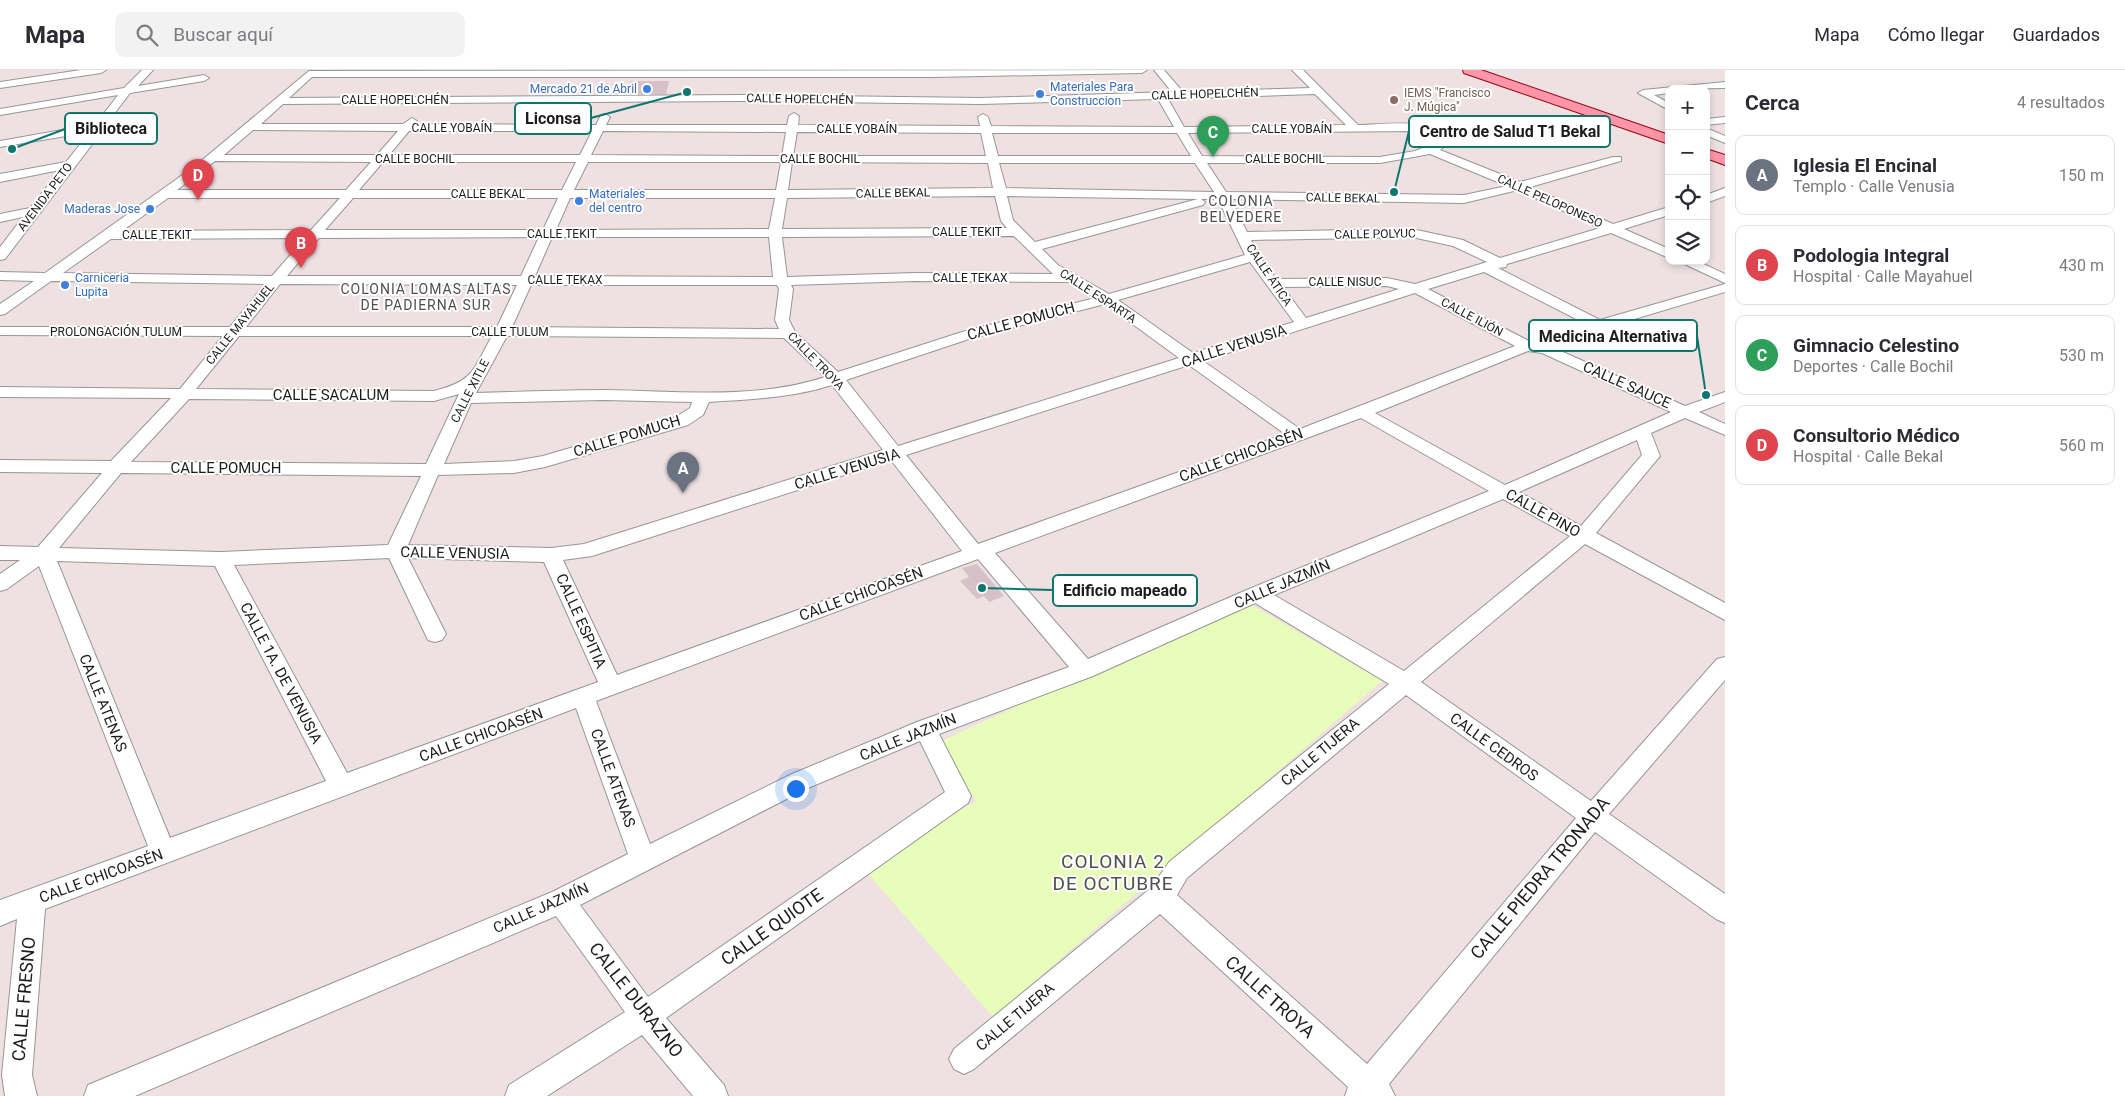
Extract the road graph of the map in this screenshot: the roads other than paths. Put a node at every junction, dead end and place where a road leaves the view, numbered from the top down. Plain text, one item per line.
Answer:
1 (101, 70) edge
2 (148, 70) edge
3 (1142, 70) edge
4 (1159, 70) edge
5 (1296, 70) edge
6 (1469, 70) edge
7 (450, 72) edge
8 (626, 72) edge
9 (204, 78) dead end
10 (1015, 83) edge
11 (868, 84) edge
12 (0, 85) edge
13 (1725, 85) edge
14 (1710, 86) edge
15 (1665, 90) edge
16 (1318, 91) junction
17 (126, 92) junction
18 (1179, 94) junction
19 (1161, 96) junction
20 (282, 100) junction
21 (430, 100) junction
22 (614, 100) junction
23 (798, 100) junction
24 (981, 100) junction
25 (1665, 105) edge
26 (0, 112) edge
27 (138, 120) dead end
28 (1725, 120) edge
29 (1710, 122) edge
30 (99, 127) junction
31 (251, 127) junction
32 (406, 128) junction
33 (600, 128) junction
34 (984, 128) junction
35 (791, 129) junction
36 (1356, 129) junction
37 (1181, 130) junction
38 (1710, 133) edge
39 (1665, 139) edge
40 (1725, 140) edge
41 (0, 144) edge
42 (1430, 150) junction
43 (1710, 154) edge
44 (209, 158) junction
45 (381, 158) junction
46 (788, 158) junction
47 (584, 159) junction
48 (1198, 159) junction
49 (1617, 159) dead end
50 (994, 160) junction
51 (1725, 160) edge
52 (69, 165) junction
53 (0, 178) edge
54 (1518, 186) junction
55 (999, 192) junction
56 (1725, 192) edge
57 (163, 194) junction
58 (566, 194) junction
59 (781, 194) junction
60 (349, 195) junction
61 (1222, 196) junction
62 (1710, 198) edge
63 (36, 211) junction
64 (1665, 212) edge
65 (0, 218) edge
66 (1613, 229) junction
67 (1017, 232) junction
68 (776, 233) junction
69 (107, 234) junction
70 (315, 235) junction
71 (548, 235) junction
72 (1243, 236) junction
73 (1033, 247) junction
74 (1665, 252) edge
75 (0, 256) edge
76 (1253, 257) junction
77 (1694, 265) edge
78 (1494, 266) junction
79 (0, 276) edge
80 (46, 278) junction
81 (1070, 278) junction
82 (1725, 279) edge
83 (276, 280) junction
84 (527, 280) junction
85 (783, 281) junction
86 (1272, 282) junction
87 (1416, 288) junction
88 (1725, 288) edge
89 (1107, 299) junction
90 (0, 311) edge
91 (1303, 324) junction
92 (1599, 324) junction
93 (0, 331) edge
94 (502, 332) junction
95 (232, 333) junction
96 (788, 334) junction
97 (1527, 346) junction
98 (1190, 360) junction
99 (836, 379) junction
100 (475, 380) junction
101 (0, 392) edge
102 (183, 395) junction
103 (702, 397) junction
104 (1725, 397) edge
105 (465, 398) junction
106 (1362, 412) junction
107 (1686, 412) junction
108 (1725, 430) edge
109 (1642, 431) junction
110 (1296, 435) junction
111 (895, 454) junction
112 (0, 466) edge
113 (116, 467) junction
114 (433, 470) junction
115 (1504, 492) junction
116 (1583, 536) junction
117 (395, 551) junction
118 (977, 551) junction
119 (0, 552) edge
120 (44, 553) junction
121 (551, 556) junction
122 (221, 560) junction
123 (0, 584) edge
124 (1256, 594) junction
125 (1725, 612) edge
126 (435, 634) dead end
127 (1725, 665) edge
128 (1086, 670) junction
129 (1404, 682) junction
130 (611, 686) junction
131 (583, 697) junction
132 (925, 729) junction
133 (342, 787) junction
134 (1591, 817) junction
135 (163, 853) junction
136 (643, 860) junction
137 (1160, 897) junction
138 (32, 901) junction
139 (561, 901) junction
140 (1725, 910) edge
141 (0, 913) edge
142 (645, 1016) junction
143 (964, 1059) dead end
144 (1369, 1092) edge
145 (22, 1096) edge
146 (99, 1096) edge
147 (520, 1096) edge
148 (714, 1096) edge

1 - 12 street
2 - 17 street, AVENIDA PETO
3 - 10 street
4 - 18 street
5 - 16 street
6 - 39 main road
7 - 8 street
7 - 20 street
7 - 21 street, CALLE MAYAHUEL
8 - 11 street
8 - 22 street, CALLE XITLE
9 - 17 street
10 - 11 street
10 - 19 street, CALLE HOPELCHÉN
10 - 24 street, CALLE HOPELCHÉN
11 - 23 street, CALLE HOPELCHÉN
11 - 24 street, CALLE HOPELCHÉN
13 - 14 street
15 - 25 street
16 - 18 street, CALLE HOPELCHÉN
16 - 36 street
17 - 26 street
17 - 30 street, AVENIDA PETO
18 - 19 street, CALLE HOPELCHÉN
19 - 37 street, CALLE ÁTICA
20 - 21 street, CALLE HOPELCHÉN
20 - 31 street
21 - 22 street, CALLE HOPELCHÉN
21 - 32 street, CALLE MAYAHUEL
22 - 23 street, CALLE HOPELCHÉN
22 - 33 street, CALLE XITLE
23 - 35 street, CALLE TROYA
24 - 34 street, CALLE ESPARTA
27 - 30 street
28 - 29 street
30 - 41 street
30 - 52 street, AVENIDA PETO
31 - 32 street, CALLE YOBAÍN
31 - 44 street
32 - 33 street, CALLE YOBAÍN
32 - 45 street, CALLE MAYAHUEL
33 - 35 street, CALLE YOBAÍN
33 - 47 street, CALLE XITLE
34 - 35 street, CALLE YOBAÍN
34 - 37 street, CALLE YOBAÍN
34 - 50 street, CALLE ESPARTA
35 - 46 street, CALLE TROYA
36 - 37 street, CALLE YOBAÍN
36 - 42 street, CALLE YOBAÍN
37 - 48 street, CALLE ÁTICA
38 - 40 street
42 - 48 street, CALLE BOCHIL
42 - 54 street, CALLE PELOPONESO
43 - 51 main road
44 - 45 street, CALLE BOCHIL
44 - 57 street
45 - 47 street, CALLE BOCHIL
45 - 60 street, CALLE MAYAHUEL
46 - 47 street, CALLE BOCHIL
46 - 50 street, CALLE BOCHIL
46 - 59 street, CALLE TROYA
47 - 58 street, CALLE XITLE
48 - 50 street, CALLE BOCHIL
48 - 61 street, CALLE ÁTICA
49 - 54 street, CALLE BEKAL
50 - 55 street, CALLE ESPARTA
52 - 53 street
52 - 63 street, AVENIDA PETO
54 - 61 street, CALLE BEKAL
54 - 66 street, CALLE PELOPONESO
55 - 59 street, CALLE BEKAL
55 - 61 street, CALLE BEKAL
55 - 67 street, CALLE ESPARTA
56 - 62 street
57 - 60 street, CALLE BEKAL
57 - 69 street
58 - 59 street, CALLE BEKAL
58 - 60 street, CALLE BEKAL
58 - 71 street, CALLE XITLE
59 - 68 street, CALLE TROYA
60 - 70 street, CALLE MAYAHUEL
61 - 72 street, CALLE ÁTICA
61 - 73 street
63 - 65 street
63 - 75 street, AVENIDA PETO
64 - 66 street, CALLE VENUSIA
66 - 74 street, CALLE PELOPONESO
66 - 78 street, CALLE VENUSIA
67 - 68 street, CALLE TEKIT
67 - 73 street, CALLE ESPARTA
68 - 71 street, CALLE TEKIT
68 - 85 street, CALLE TROYA
69 - 70 street, CALLE TEKIT
69 - 80 street
70 - 71 street, CALLE TEKIT
70 - 83 street, CALLE MAYAHUEL
71 - 84 street, CALLE XITLE
72 - 76 street, CALLE ÁTICA
72 - 78 street, CALLE POLYUC
73 - 81 street, CALLE ESPARTA
76 - 86 street, CALLE ÁTICA
76 - 89 street, CALLE POMUCH
77 - 82 street
78 - 87 street, CALLE VENUSIA
78 - 92 street, CALLE POLYUC
79 - 80 street, CALLE TEKAX
80 - 83 street, CALLE TEKAX
80 - 90 street
81 - 85 street, CALLE TEKAX
81 - 89 street, CALLE ESPARTA
83 - 84 street, CALLE TEKAX
83 - 95 street, CALLE MAYAHUEL
84 - 85 street, CALLE TEKAX
84 - 94 street, CALLE XITLE
85 - 96 street, CALLE TROYA
86 - 87 street, CALLE NISUC
86 - 91 street, CALLE ÁTICA
87 - 91 street, CALLE VENUSIA
87 - 97 street, CALLE ILIÓN
88 - 92 street, CALLE CHICOASÉN
89 - 98 street, CALLE ESPARTA
89 - 99 street, CALLE POMUCH
91 - 98 street, CALLE VENUSIA
92 - 97 street, CALLE CHICOASÉN
93 - 95 street, PROLONGACIÓN TULUM
94 - 95 street, CALLE TULUM
94 - 96 street, CALLE TULUM
94 - 100 street, CALLE XITLE
95 - 102 street, CALLE MAYAHUEL
96 - 99 street, CALLE TROYA
97 - 106 street, CALLE CHICOASÉN
97 - 107 street, CALLE SAUCE
98 - 110 street, CALLE ESPARTA
98 - 111 street, CALLE VENUSIA
99 - 103 street, CALLE POMUCH
99 - 111 street, CALLE TROYA
100 - 102 street, CALLE SACALUM
100 - 105 street, CALLE XITLE
101 - 102 street, CALLE SACALUM
102 - 113 street, CALLE MAYAHUEL
103 - 105 street
103 - 114 street, CALLE POMUCH
104 - 107 street, CALLE JAZMÍN
105 - 114 street, CALLE XITLE
106 - 110 street, CALLE CHICOASÉN
106 - 115 street, CALLE PINO
107 - 108 street, CALLE SAUCE
107 - 109 street, CALLE JAZMÍN
109 - 115 street, CALLE JAZMÍN
109 - 116 street, CALLE TIJERA
110 - 118 street, CALLE CHICOASÉN
111 - 118 street, CALLE TROYA
111 - 121 street, CALLE VENUSIA
112 - 113 street, CALLE POMUCH
113 - 114 street, CALLE POMUCH
113 - 120 street, CALLE MAYAHUEL
114 - 117 street, CALLE XITLE
115 - 116 street, CALLE PINO
115 - 124 street, CALLE JAZMÍN
116 - 125 street, CALLE PINO
116 - 129 street, CALLE TIJERA
117 - 121 street, CALLE VENUSIA
117 - 122 street, CALLE VENUSIA
117 - 126 street
118 - 128 street, CALLE TROYA
118 - 130 street, CALLE CHICOASÉN
119 - 120 street, CALLE VENUSIA
120 - 122 street, CALLE VENUSIA
120 - 123 street, CALLE MAYAHUEL
120 - 135 street, CALLE ATENAS
121 - 130 street, CALLE ESPITIA
122 - 133 street, CALLE 1A. DE VENUSIA
124 - 128 street, CALLE JAZMÍN
124 - 129 street, CALLE CEDROS
127 - 134 street, CALLE PIEDRA TRONADA
128 - 132 street, CALLE JAZMÍN
129 - 134 street, CALLE CEDROS
129 - 137 street, CALLE TIJERA
130 - 131 street, CALLE CHICOASÉN
131 - 133 street, CALLE CHICOASÉN
131 - 136 street, CALLE ATENAS
132 - 136 street, CALLE JAZMÍN
132 - 142 street, CALLE QUIOTE
133 - 135 street, CALLE CHICOASÉN
134 - 140 street, CALLE CEDROS
134 - 144 street, CALLE PIEDRA TRONADA
135 - 138 street, CALLE CHICOASÉN
136 - 139 street, CALLE JAZMÍN
137 - 143 street, CALLE TIJERA
137 - 144 street, CALLE TROYA
138 - 141 street, CALLE CHICOASÉN
138 - 145 street, CALLE FRESNO
139 - 142 street, CALLE DURAZNO
139 - 146 street, CALLE JAZMÍN
142 - 147 street, CALLE QUIOTE
142 - 148 street, CALLE DURAZNO

